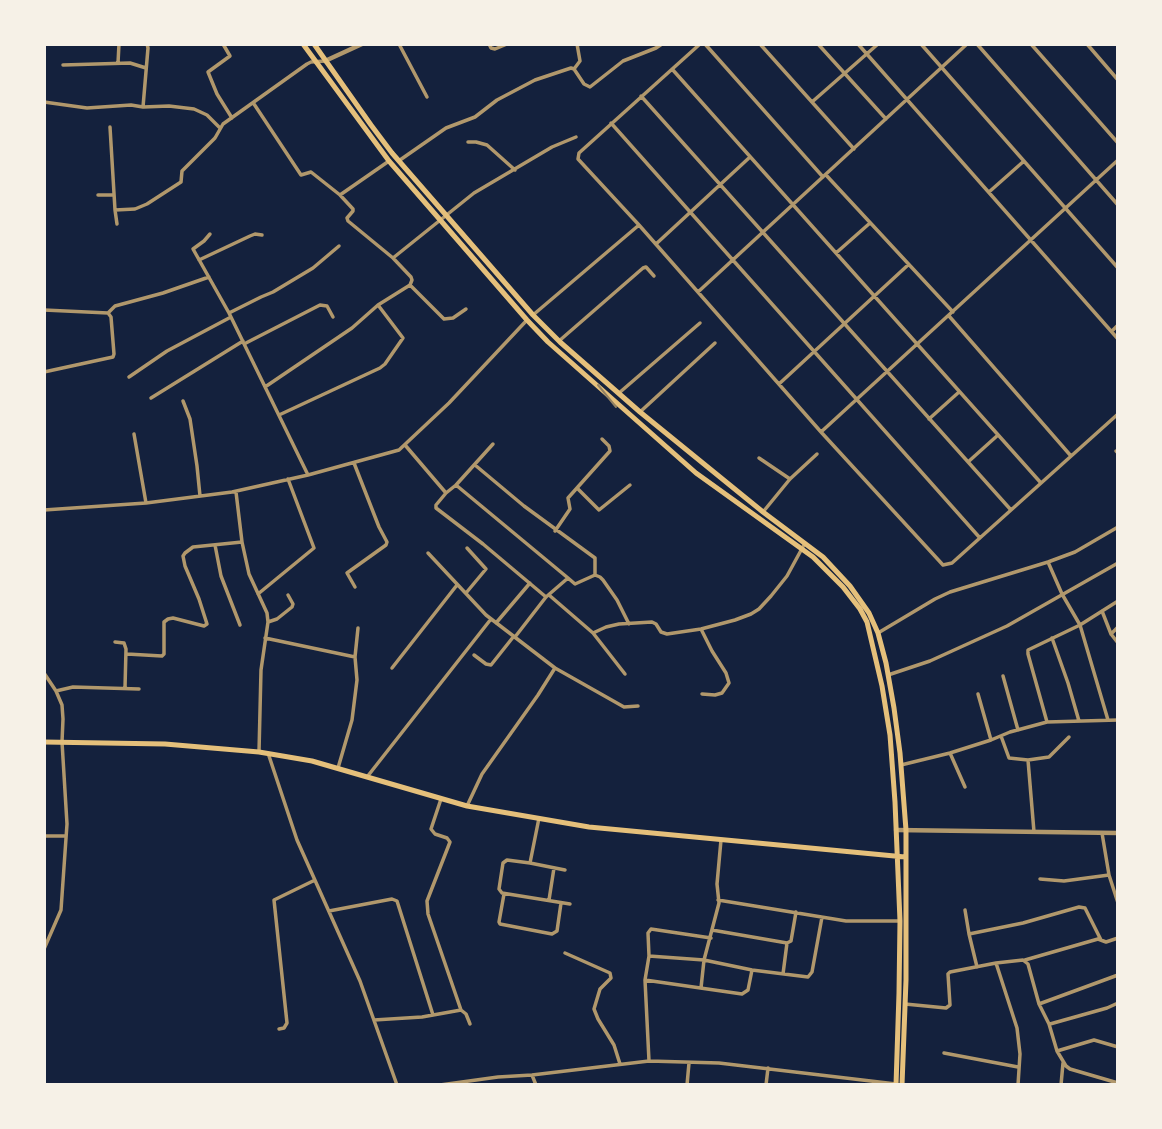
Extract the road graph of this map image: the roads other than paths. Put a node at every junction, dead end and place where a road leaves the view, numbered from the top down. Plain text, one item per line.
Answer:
1 (119, 44) edge
2 (147, 44) edge
3 (223, 44) edge
4 (303, 44) edge
5 (314, 44) edge
6 (362, 44) edge
7 (399, 44) edge
8 (489, 44) edge
9 (507, 44) edge
10 (577, 44) edge
11 (662, 44) edge
12 (699, 44) edge
13 (705, 44) edge
14 (760, 44) edge
15 (818, 44) edge
16 (858, 44) edge
17 (877, 44) edge
18 (921, 44) edge
19 (967, 44) edge
20 (977, 44) edge
21 (1031, 44) edge
22 (1087, 44) edge
23 (867, 53) junction
24 (325, 61) junction
25 (316, 62) junction
26 (118, 63) junction
27 (63, 65) dead end
28 (942, 67) junction
29 (146, 68) junction
30 (574, 69) junction
31 (671, 69) junction
32 (844, 73) junction
33 (1118, 80) edge
34 (641, 96) junction
35 (428, 97) dead end
36 (908, 99) junction
37 (44, 102) edge
38 (812, 102) junction
39 (253, 104) junction
40 (143, 107) junction
41 (232, 118) junction
42 (886, 119) junction
43 (611, 122) junction
44 (110, 127) dead end
45 (220, 128) junction
46 (576, 137) dead end
47 (468, 142) dead end
48 (1118, 142) edge
49 (854, 149) junction
50 (750, 157) junction
51 (389, 160) junction
52 (1118, 160) edge
53 (399, 161) junction
54 (1024, 161) junction
55 (515, 170) junction
56 (824, 176) junction
57 (1096, 180) junction
58 (720, 185) junction
59 (989, 192) junction
60 (98, 195) dead end
61 (113, 195) junction
62 (340, 195) junction
63 (793, 204) junction
64 (1118, 205) edge
65 (1065, 209) junction
66 (115, 210) junction
67 (690, 213) junction
68 (446, 215) junction
69 (440, 220) junction
70 (870, 223) junction
71 (117, 224) dead end
72 (639, 225) junction
73 (762, 232) junction
74 (210, 234) dead end
75 (262, 235) dead end
76 (1030, 240) junction
77 (656, 244) junction
78 (339, 246) dead end
79 (836, 253) junction
80 (393, 258) junction
81 (199, 260) junction
82 (732, 260) junction
83 (908, 265) junction
84 (1118, 268) edge
85 (654, 276) dead end
86 (209, 277) junction
87 (410, 285) junction
88 (698, 292) junction
89 (874, 296) junction
90 (378, 305) junction
91 (466, 309) dead end
92 (44, 310) edge
93 (108, 313) junction
94 (951, 314) junction
95 (230, 315) junction
96 (533, 315) junction
97 (333, 317) dead end
98 (527, 320) junction
99 (700, 323) dead end
100 (844, 324) junction
101 (1118, 325) edge
102 (1112, 331) junction
103 (1118, 339) edge
104 (559, 341) junction
105 (244, 343) junction
106 (715, 343) dead end
107 (917, 344) junction
108 (814, 352) junction
109 (886, 371) junction
110 (44, 372) edge
111 (129, 377) dead end
112 (779, 384) junction
113 (265, 387) junction
114 (959, 392) junction
115 (619, 393) junction
116 (151, 398) dead end
117 (856, 400) junction
118 (183, 401) dead end
119 (640, 412) junction
120 (1118, 414) edge
121 (279, 415) junction
122 (929, 419) junction
123 (821, 432) junction
124 (134, 434) dead end
125 (998, 435) junction
126 (602, 439) dead end
127 (493, 444) dead end
128 (405, 445) junction
129 (817, 454) dead end
130 (1071, 456) junction
131 (759, 458) dead end
132 (968, 462) junction
133 (354, 463) junction
134 (475, 465) junction
135 (308, 475) junction
136 (288, 479) junction
137 (790, 479) junction
138 (1041, 483) junction
139 (456, 485) junction
140 (630, 485) dead end
141 (577, 488) junction
142 (236, 492) junction
143 (446, 492) junction
144 (200, 496) junction
145 (146, 503) junction
146 (44, 510) edge
147 (1011, 510) junction
148 (763, 513) junction
149 (1118, 527) edge
150 (555, 531) junction
151 (980, 538) junction
152 (242, 542) junction
153 (805, 543) junction
154 (215, 545) junction
155 (467, 548) dead end
156 (802, 549) junction
157 (428, 553) dead end
158 (1048, 562) junction
159 (1118, 563) edge
160 (595, 575) junction
161 (568, 578) junction
162 (530, 583) junction
163 (457, 584) junction
164 (355, 587) dead end
165 (466, 593) junction
166 (258, 594) junction
167 (1062, 594) junction
168 (288, 595) dead end
169 (547, 596) junction
170 (1118, 601) edge
171 (1102, 611) junction
172 (491, 619) junction
173 (268, 622) junction
174 (496, 623) junction
175 (629, 624) junction
176 (240, 625) dead end
177 (1080, 625) junction
178 (1118, 627) edge
179 (358, 628) dead end
180 (701, 629) junction
181 (593, 633) junction
182 (878, 634) junction
183 (1111, 634) junction
184 (514, 637) junction
185 (265, 638) junction
186 (1052, 638) junction
187 (116, 642) dead end
188 (1118, 643) edge
189 (127, 654) junction
190 (474, 655) dead end
191 (355, 657) junction
192 (392, 668) dead end
193 (555, 668) junction
194 (44, 673) edge
195 (625, 674) dead end
196 (888, 675) junction
197 (1003, 676) dead end
198 (125, 688) junction
199 (139, 689) dead end
200 (56, 691) junction
201 (702, 694) dead end
202 (978, 694) dead end
203 (638, 706) dead end
204 (1108, 720) junction
205 (1118, 720) edge
206 (1079, 721) junction
207 (1047, 722) junction
208 (1018, 730) junction
209 (1001, 736) junction
210 (1069, 737) dead end
211 (991, 740) junction
212 (44, 742) edge
213 (62, 743) junction
214 (259, 752) junction
215 (268, 753) junction
216 (950, 753) junction
217 (1028, 760) junction
218 (901, 765) junction
219 (338, 768) junction
220 (367, 777) junction
221 (965, 787) dead end
222 (441, 799) junction
223 (467, 806) junction
224 (538, 818) junction
225 (896, 830) junction
226 (906, 830) junction
227 (1034, 832) junction
228 (1102, 833) junction
229 (1118, 833) edge
230 (44, 836) edge
231 (66, 836) junction
232 (721, 840) junction
233 (897, 857) junction
234 (905, 858) junction
235 (530, 863) junction
236 (554, 868) junction
237 (565, 870) dead end
238 (1109, 875) junction
239 (315, 880) junction
240 (1040, 880) dead end
241 (504, 894) junction
242 (718, 900) junction
243 (549, 901) junction
244 (561, 903) junction
245 (1118, 903) edge
246 (570, 904) dead end
247 (965, 910) dead end
248 (329, 911) junction
249 (796, 912) junction
250 (822, 917) junction
251 (900, 921) junction
252 (712, 930) junction
253 (969, 934) junction
254 (46, 936) edge
255 (711, 938) junction
256 (1118, 938) edge
257 (1101, 940) junction
258 (787, 943) junction
259 (44, 949) edge
260 (565, 953) dead end
261 (649, 956) junction
262 (704, 960) junction
263 (1023, 960) junction
264 (996, 963) junction
265 (978, 967) junction
266 (752, 970) junction
267 (783, 974) junction
268 (1118, 975) edge
269 (645, 980) junction
270 (701, 988) junction
271 (1118, 1003) edge
272 (905, 1004) junction
273 (1039, 1004) junction
274 (461, 1010) junction
275 (433, 1015) junction
276 (374, 1020) junction
277 (470, 1024) dead end
278 (1049, 1024) junction
279 (279, 1029) dead end
280 (1118, 1045) edge
281 (1057, 1051) junction
282 (944, 1053) dead end
283 (649, 1061) junction
284 (1063, 1062) junction
285 (689, 1063) junction
286 (620, 1065) junction
287 (768, 1068) junction
288 (1018, 1068) junction
289 (532, 1075) junction
290 (1109, 1083) edge
291 (1118, 1083) edge
292 (397, 1085) edge
293 (440, 1085) edge
294 (536, 1085) edge
295 (687, 1085) edge
296 (766, 1085) edge
297 (898, 1085) edge
298 (1018, 1085) edge
299 (1061, 1085) edge

1 - 26 street
2 - 29 street
3 - 41 street
4 - 25 main road
5 - 24 main road
6 - 24 street
7 - 35 street
8 - 9 street
10 - 30 street
11 - 30 street
12 - 31 street
13 - 56 street
14 - 38 street
15 - 32 street
16 - 23 street
17 - 23 street
18 - 28 street
19 - 28 street
20 - 57 street
21 - 48 street
22 - 33 street
23 - 32 street
23 - 36 street
24 - 25 street
24 - 53 main road
25 - 39 street
25 - 51 main road
26 - 27 street
26 - 29 street
28 - 36 street
28 - 54 street
29 - 40 street
30 - 53 street
31 - 34 street
31 - 50 street
32 - 38 street
32 - 42 street
34 - 43 street
34 - 58 street
36 - 42 street
36 - 59 street
37 - 40 street
38 - 49 street
39 - 41 street
39 - 62 street
40 - 45 street
41 - 45 street
42 - 49 street
43 - 67 street
43 - 72 street
44 - 61 street
45 - 66 street
46 - 55 street
47 - 55 street
49 - 56 street
50 - 58 street
50 - 63 street
51 - 62 street
51 - 69 main road
52 - 57 street
53 - 68 main road
54 - 59 street
54 - 65 street
55 - 68 street
56 - 63 street
56 - 70 street
57 - 64 street
57 - 65 street
58 - 67 street
58 - 73 street
59 - 76 street
60 - 61 street
61 - 66 street
62 - 80 street
63 - 73 street
63 - 79 street
65 - 76 street
65 - 84 street
66 - 71 street
67 - 77 street
67 - 82 street
68 - 69 street
68 - 96 main road
69 - 80 street
69 - 98 main road
70 - 79 street
70 - 83 street
72 - 77 street
72 - 96 street
73 - 82 street
73 - 100 street
74 - 81 street
75 - 81 street
76 - 94 street
76 - 102 street
77 - 88 street
78 - 95 street
79 - 89 street
80 - 87 street
81 - 86 street
82 - 88 street
82 - 108 street
83 - 89 street
83 - 94 street
85 - 104 street
86 - 93 street
86 - 95 street
87 - 90 street
87 - 91 street
88 - 112 street
89 - 100 street
89 - 107 street
90 - 113 street
90 - 121 street
92 - 93 street
93 - 110 street
94 - 107 street
94 - 130 street
95 - 105 street
95 - 111 street
96 - 98 street
96 - 104 main road
97 - 105 street
98 - 128 street
98 - 156 main road
99 - 115 street
100 - 108 street
100 - 109 street
101 - 102 street
102 - 103 street
104 - 115 main road
105 - 113 street
105 - 116 street
106 - 119 street
107 - 109 street
107 - 114 street
108 - 112 street
108 - 117 street
109 - 117 street
109 - 122 street
112 - 123 street
113 - 121 street
114 - 122 street
114 - 125 street
115 - 119 main road
117 - 123 street
117 - 151 street
118 - 144 street
119 - 148 main road
120 - 130 street
121 - 135 street
122 - 132 street
123 - 151 street
124 - 145 street
125 - 132 street
125 - 138 street
126 - 141 street
127 - 134 street
128 - 133 street
128 - 143 street
129 - 137 street
130 - 138 street
131 - 137 street
132 - 147 street
133 - 135 street
133 - 164 street
134 - 139 street
134 - 150 street
135 - 136 street
136 - 142 street
136 - 166 street
137 - 148 street
138 - 147 street
139 - 143 street
139 - 161 street
140 - 141 street
141 - 150 street
142 - 144 street
142 - 152 street
143 - 162 street
144 - 145 street
145 - 146 street
147 - 151 street
148 - 153 main road
149 - 158 street
150 - 160 street
152 - 154 street
152 - 166 street
153 - 156 street
153 - 182 main road
154 - 176 street
154 - 189 street
155 - 165 street
156 - 180 street
156 - 225 main road
157 - 163 street
158 - 167 street
158 - 182 street
159 - 167 street
160 - 161 street
160 - 175 street
161 - 169 street
162 - 169 street
162 - 174 street
163 - 165 street
163 - 192 street
165 - 172 street
166 - 173 street
167 - 177 street
167 - 196 street
168 - 173 street
169 - 181 street
169 - 184 street
170 - 171 street
171 - 177 street
171 - 183 street
172 - 174 street
172 - 220 street
173 - 185 street
174 - 184 street
175 - 180 street
175 - 181 street
177 - 186 street
177 - 204 street
178 - 183 street
179 - 191 street
180 - 201 street
181 - 195 street
182 - 196 main road
183 - 188 street
184 - 190 street
184 - 193 street
185 - 191 street
185 - 214 street
186 - 206 street
186 - 207 street
187 - 189 street
189 - 198 street
191 - 219 street
193 - 203 street
193 - 223 street
194 - 200 street
196 - 218 main road
197 - 208 street
198 - 199 street
198 - 200 street
200 - 213 street
202 - 211 street
204 - 205 street
204 - 206 street
206 - 207 street
207 - 208 street
208 - 209 street
209 - 211 street
209 - 217 street
210 - 217 street
211 - 216 street
212 - 213 main road
213 - 214 main road
213 - 231 street
214 - 215 main road
215 - 219 main road
215 - 239 street
216 - 218 street
216 - 221 street
217 - 227 street
218 - 226 main road
219 - 220 main road
220 - 222 main road
222 - 223 main road
222 - 274 street
223 - 224 main road
224 - 232 main road
224 - 235 street
225 - 226 street
225 - 233 main road
226 - 227 street
226 - 234 main road
227 - 228 street
228 - 229 street
228 - 238 street
230 - 231 street
231 - 254 street
232 - 233 main road
232 - 242 street
233 - 234 main road
233 - 251 main road
234 - 272 main road
235 - 236 street
235 - 241 street
236 - 237 street
236 - 243 street
238 - 240 street
238 - 245 street
239 - 248 street
239 - 279 street
241 - 243 street
241 - 244 street
242 - 249 street
242 - 252 street
243 - 244 street
244 - 246 street
247 - 253 street
248 - 275 street
248 - 276 street
249 - 250 street
249 - 258 street
250 - 251 street
250 - 267 street
251 - 297 main road
252 - 255 street
252 - 258 street
253 - 257 street
253 - 265 street
254 - 259 street
255 - 261 street
255 - 262 street
256 - 257 street
257 - 263 street
258 - 267 street
260 - 286 street
261 - 262 street
261 - 269 street
262 - 266 street
262 - 270 street
263 - 264 street
263 - 273 street
264 - 265 street
264 - 288 street
265 - 272 street
266 - 267 street
266 - 270 street
268 - 273 street
269 - 270 street
269 - 283 street
271 - 278 street
272 - 297 main road
273 - 278 street
274 - 275 street
274 - 277 street
275 - 276 street
276 - 292 street
278 - 281 street
280 - 281 street
281 - 284 street
282 - 288 street
283 - 285 street
283 - 286 street
284 - 290 street
284 - 299 street
285 - 287 street
285 - 295 street
286 - 289 street
287 - 296 street
287 - 297 street
288 - 298 street
289 - 293 street
289 - 294 street
290 - 291 street

